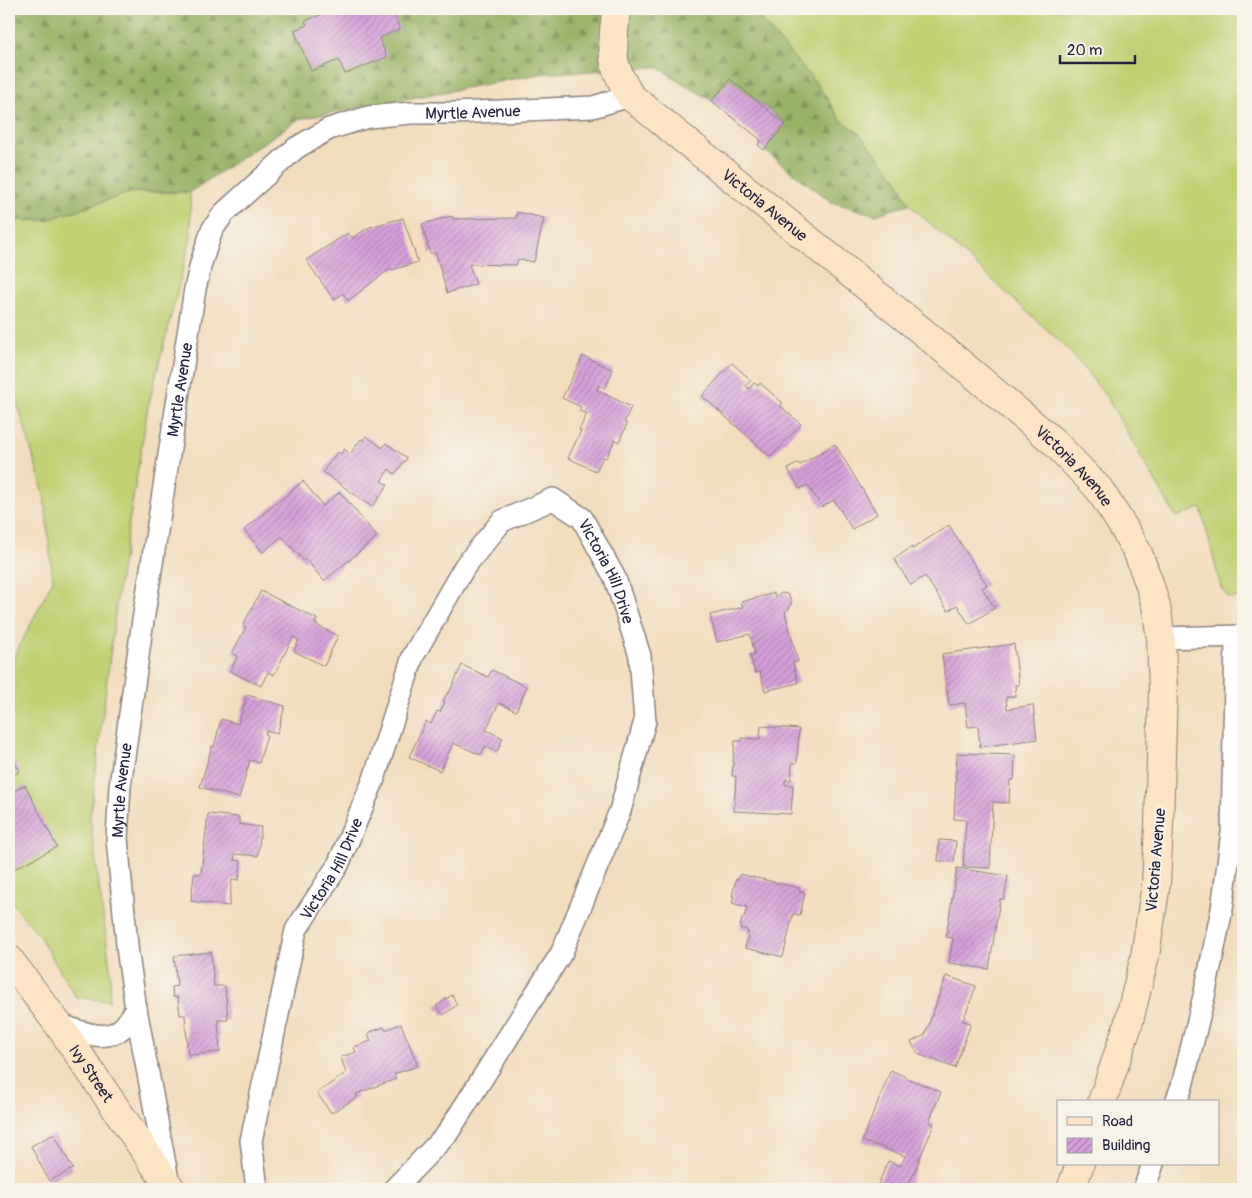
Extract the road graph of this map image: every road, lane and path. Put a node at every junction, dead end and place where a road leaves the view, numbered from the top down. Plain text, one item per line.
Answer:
1 (616, 9) edge
2 (630, 96) junction
3 (1240, 636) edge
4 (1161, 638) junction
5 (9, 959) edge
6 (136, 1009) junction
7 (58, 1024) junction
8 (1103, 1100) edge
9 (1177, 1100) edge
10 (1079, 1166) edge
11 (1152, 1166) edge
12 (170, 1187) edge
13 (257, 1189) edge
14 (394, 1189) edge
15 (1071, 1189) edge
16 (1144, 1189) edge

1 - 2 street, Victoria Avenue
2 - 4 street, Victoria Avenue
2 - 6 street, Myrtle Avenue
3 - 4 street
3 - 9 street
4 - 8 street, Victoria Avenue
5 - 7 street, Ivy Street
6 - 7 street
6 - 12 street, Myrtle Avenue
7 - 12 street, Ivy Street
10 - 15 street
11 - 16 street
13 - 14 street, Victoria Hill Drive

